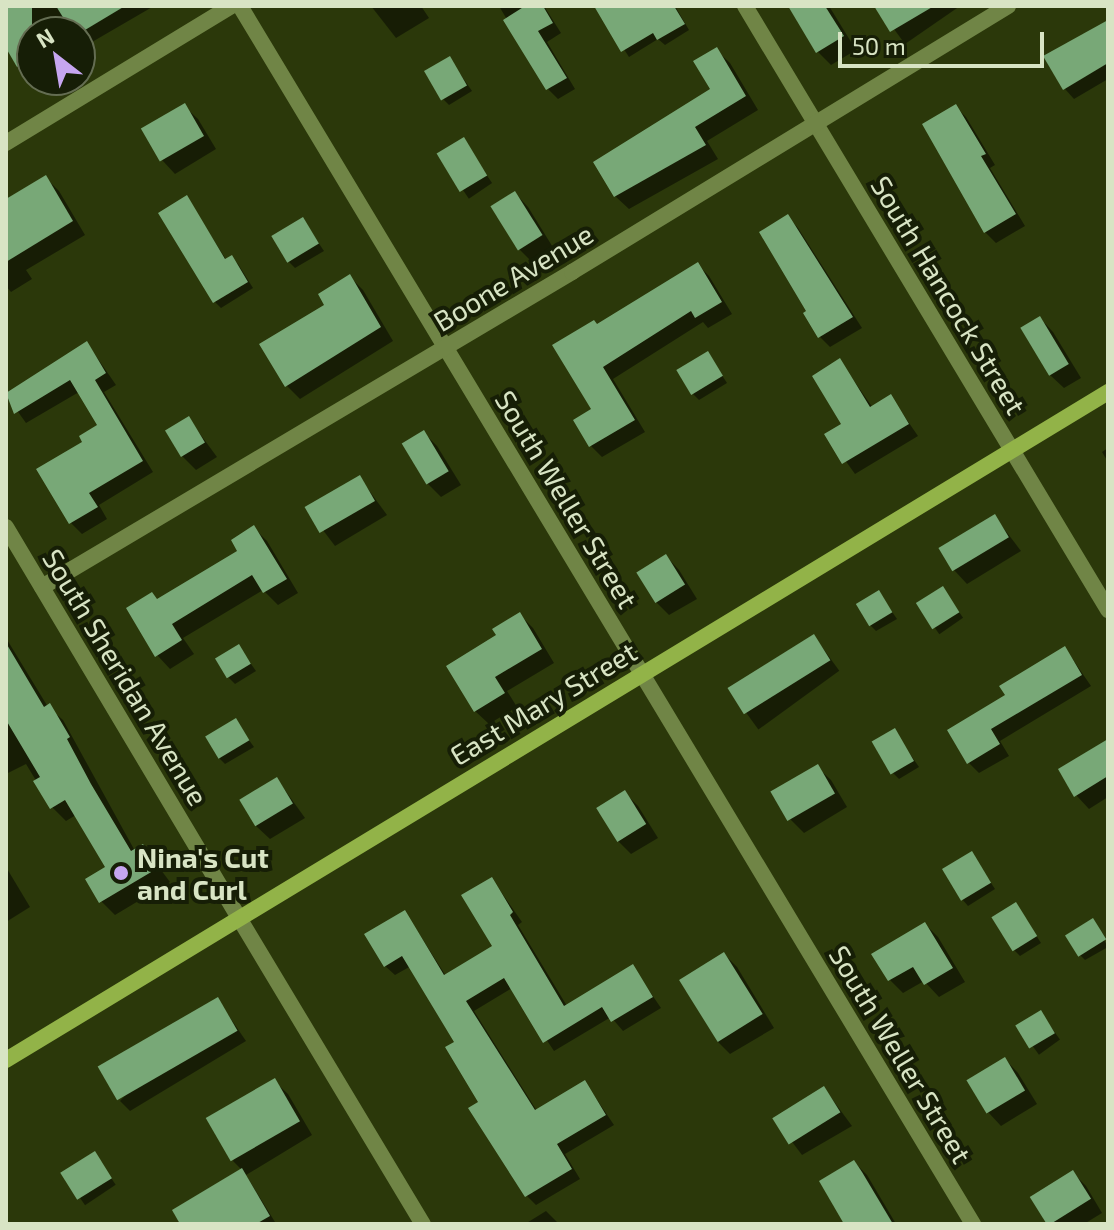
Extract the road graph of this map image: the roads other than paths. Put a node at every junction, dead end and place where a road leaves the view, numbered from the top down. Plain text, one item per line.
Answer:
1 (231, 6) edge
2 (240, 6) edge
3 (745, 6) edge
4 (1008, 6) edge
5 (816, 124) junction
6 (6, 143) edge
7 (445, 347) junction
8 (1108, 392) edge
9 (1012, 450) junction
10 (6, 527) edge
11 (42, 587) junction
12 (1108, 610) edge
13 (642, 674) junction
14 (239, 918) junction
15 (6, 1060) edge
16 (423, 1224) edge
17 (973, 1224) edge

1 - 6 street
2 - 7 street, South Weller Street
3 - 5 street, South Hancock Street
4 - 5 street, Boone Avenue
5 - 7 street, Boone Avenue
5 - 9 street, South Hancock Street
7 - 11 street, Boone Avenue
7 - 13 street, South Weller Street
8 - 9 main road, East Mary Street
9 - 12 street, South Hancock Street
9 - 13 main road, East Mary Street
10 - 11 street, South Sheridan Avenue
11 - 14 street, South Sheridan Avenue
13 - 14 main road, East Mary Street
13 - 17 street, South Weller Street
14 - 15 main road, East Mary Street
14 - 16 street, South Sheridan Avenue

